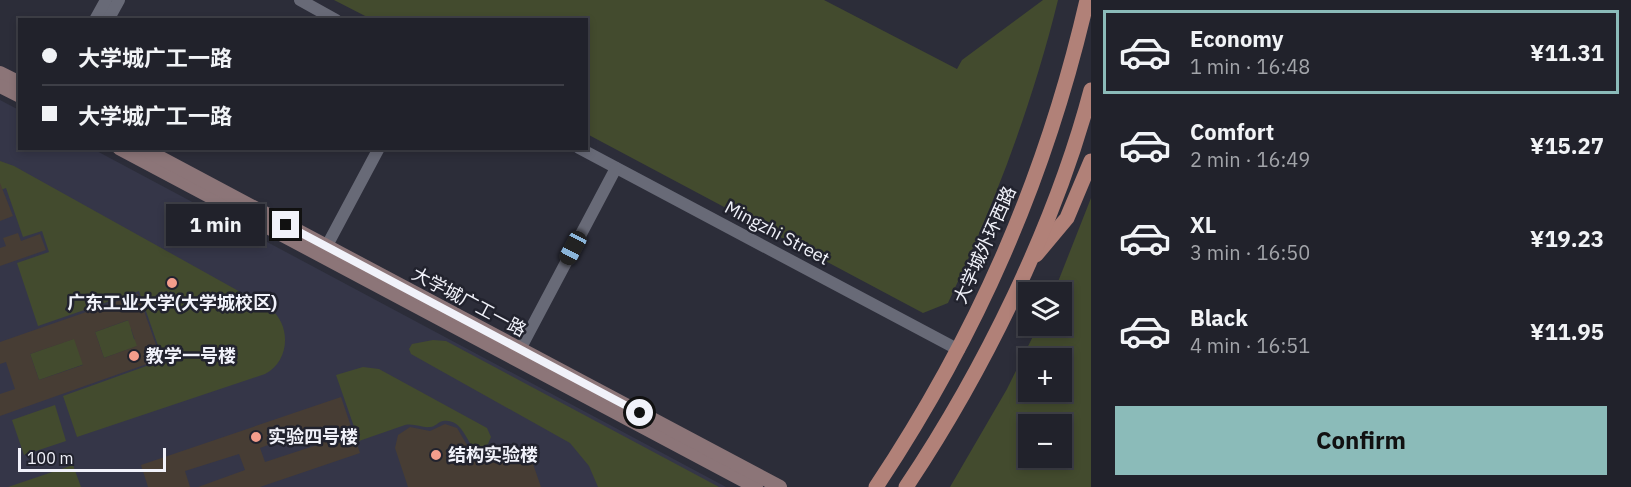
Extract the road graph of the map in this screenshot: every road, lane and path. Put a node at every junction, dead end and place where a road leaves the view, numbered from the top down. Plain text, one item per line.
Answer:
1 (106, 0) edge
2 (119, 0) edge
3 (300, 0) edge
4 (1086, 0) edge
5 (96, 18) edge
6 (109, 18) edge
7 (332, 18) edge
8 (0, 73) edge
9 (18, 82) edge
10 (0, 86) edge
11 (1091, 90) edge
12 (18, 95) edge
13 (123, 150) edge
14 (146, 150) edge
15 (378, 150) edge
16 (583, 150) edge
17 (1091, 161) edge
18 (616, 168) junction
19 (324, 252) junction
20 (1026, 266) junction
21 (959, 350) junction
22 (517, 354) junction
23 (886, 480) edge
24 (756, 487) edge
25 (780, 487) edge
26 (876, 487) edge
27 (906, 487) edge

1 - 5 street
2 - 6 street
3 - 7 street
4 - 21 main road, 大学城外环西路
8 - 9 main road
10 - 12 main road
11 - 20 main road
13 - 19 main road, 大学城广工一路
14 - 19 main road, 大学城广工一路
15 - 19 street
16 - 18 street, Mingzhi Street
17 - 20 main road
18 - 21 street, Mingzhi Street
18 - 22 street
19 - 22 main road, 大学城广工一路
20 - 27 main road
21 - 23 main road, 大学城外环西路
22 - 24 main road, 大学城广工一路
22 - 25 main road, 大学城广工一路
23 - 26 main road, 大学城外环西路

